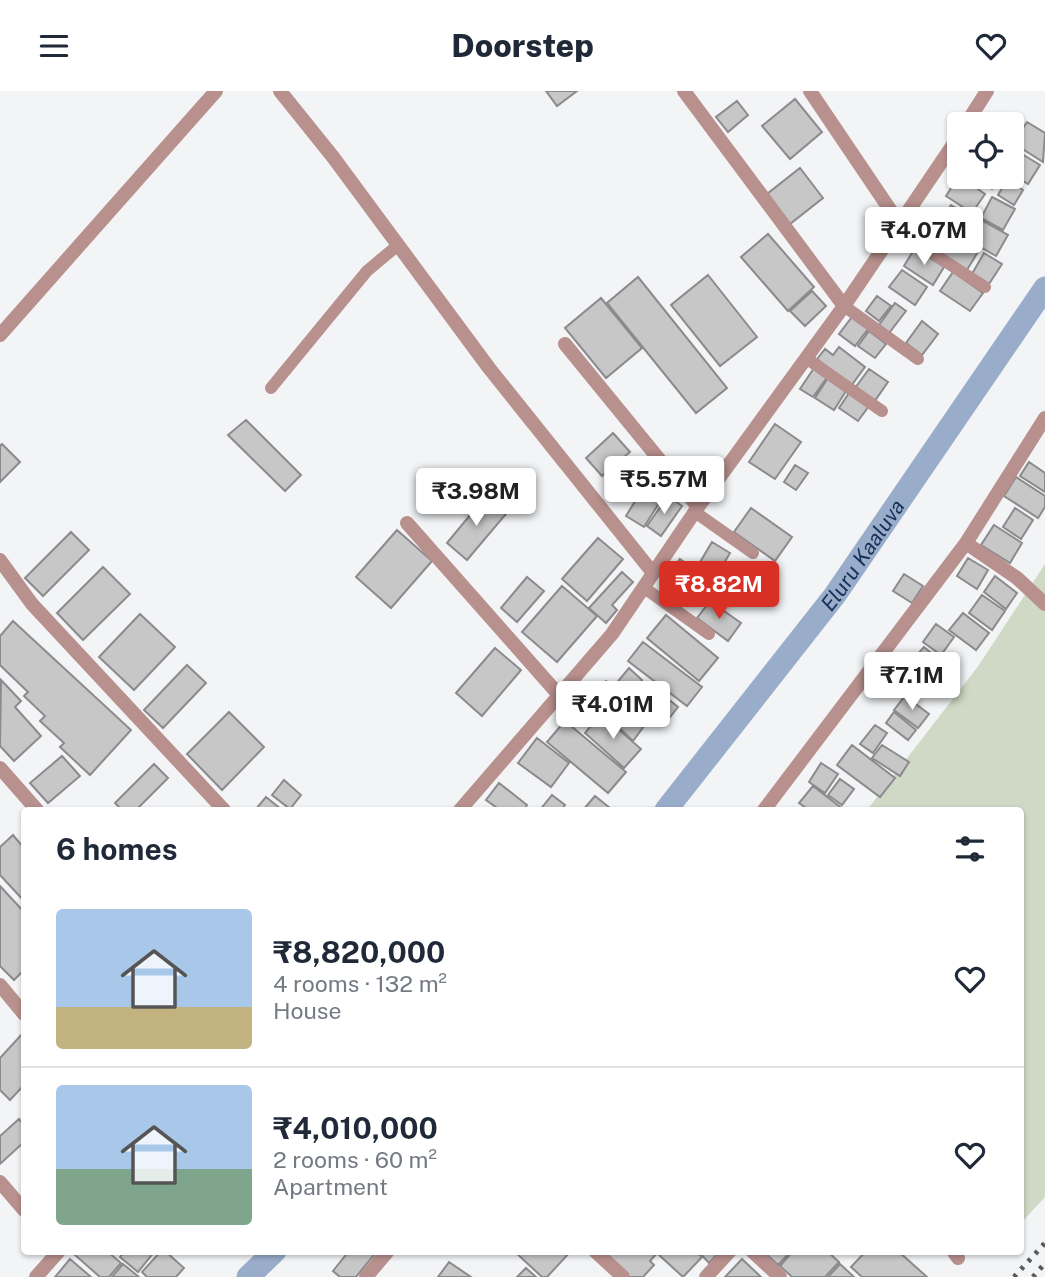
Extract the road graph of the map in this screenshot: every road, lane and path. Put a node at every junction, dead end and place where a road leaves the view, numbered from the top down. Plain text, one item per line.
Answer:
1 (216, 91) edge
2 (280, 91) edge
3 (684, 91) edge
4 (810, 91) edge
5 (987, 91) edge
6 (974, 112) edge
7 (947, 153) edge
8 (897, 226) junction
9 (398, 245) junction
10 (985, 287) dead end
11 (844, 306) junction
12 (0, 335) edge
13 (565, 344) dead end
14 (806, 358) junction
15 (918, 359) dead end
16 (271, 388) dead end
17 (882, 411) dead end
18 (1045, 418) edge
19 (696, 509) junction
20 (407, 523) dead end
21 (965, 543) junction
22 (753, 553) dead end
23 (0, 560) edge
24 (653, 573) junction
25 (643, 587) junction
26 (1045, 604) edge
27 (709, 634) dead end
28 (559, 695) junction
29 (0, 768) edge
30 (34, 807) edge
31 (221, 807) edge
32 (463, 807) edge
33 (766, 807) edge
34 (0, 985) edge
35 (21, 1010) edge
36 (0, 1182) edge
37 (21, 1206) edge
38 (55, 1255) edge
39 (385, 1255) edge
40 (599, 1255) edge
41 (726, 1255) edge
42 (756, 1255) edge
43 (36, 1277) edge
44 (366, 1277) edge
45 (623, 1277) edge
46 (706, 1277) edge
47 (780, 1277) edge

1 - 12 street
2 - 9 street
3 - 11 street
4 - 8 street
5 - 6 street
7 - 8 street
8 - 10 lane
8 - 11 street
9 - 16 lane
9 - 24 street
11 - 14 street
11 - 15 lane
13 - 19 street
14 - 17 lane
14 - 19 street
18 - 21 street
19 - 22 lane
19 - 24 street
20 - 28 street
21 - 26 street
21 - 33 street
23 - 31 street
24 - 25 street
25 - 27 lane
25 - 28 street
28 - 32 street
29 - 30 street
34 - 35 street
36 - 37 street
38 - 43 street
39 - 44 street
40 - 45 street
41 - 46 street
42 - 47 street

